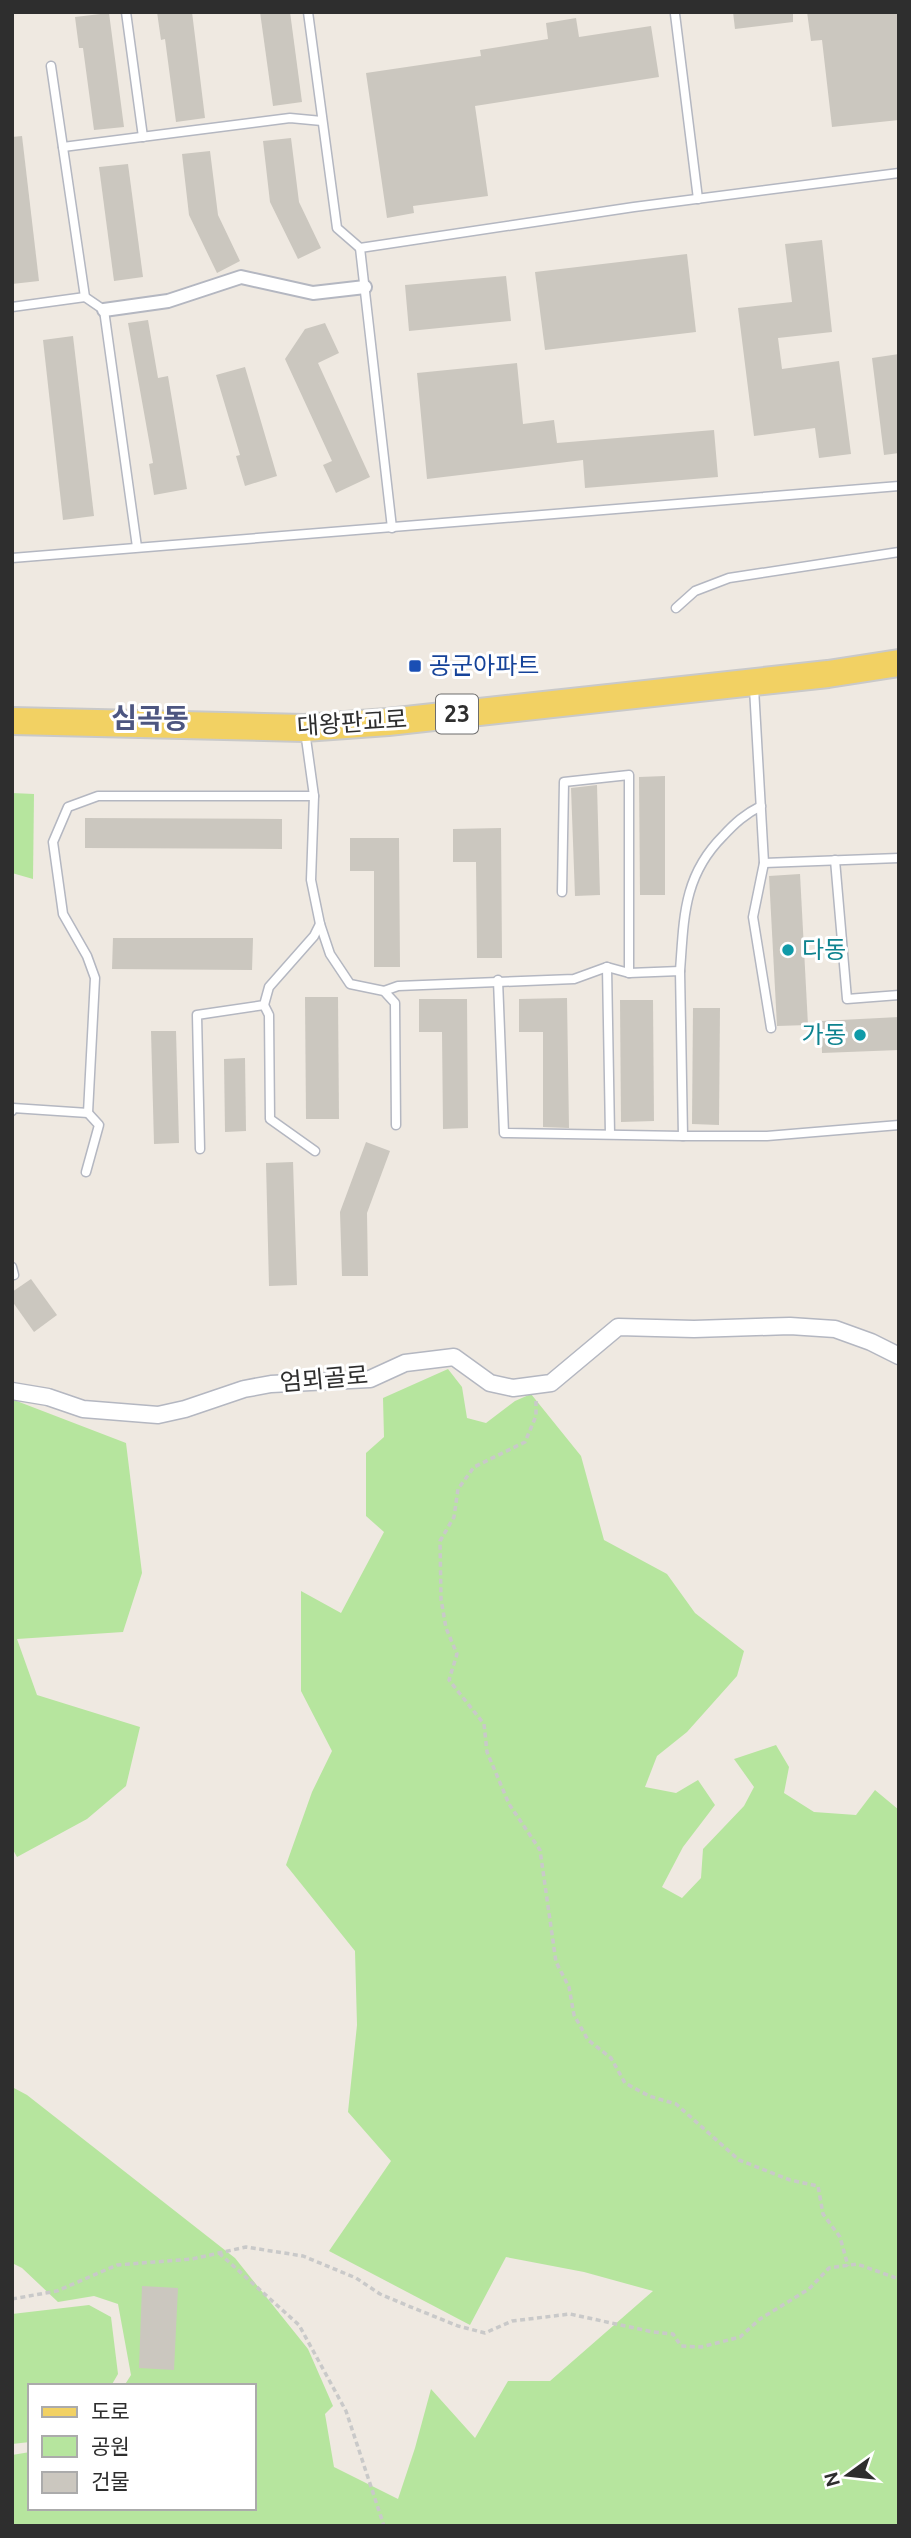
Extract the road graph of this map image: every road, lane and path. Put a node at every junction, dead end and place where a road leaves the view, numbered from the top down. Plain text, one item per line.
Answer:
1 (126, 12) edge
2 (308, 12) edge
3 (675, 14) edge
4 (51, 66) dead end
5 (323, 121) junction
6 (143, 137) junction
7 (63, 147) junction
8 (899, 173) edge
9 (698, 199) junction
10 (360, 248) junction
11 (365, 287) junction
12 (85, 297) junction
13 (12, 307) edge
14 (104, 310) junction
15 (899, 486) edge
16 (393, 528) junction
17 (137, 547) junction
18 (899, 552) edge
19 (12, 558) edge
20 (676, 608) dead end
21 (899, 663) edge
22 (754, 681) junction
23 (12, 721) edge
24 (304, 729) junction
25 (314, 796) junction
26 (761, 806) junction
27 (899, 858) edge
28 (835, 860) junction
29 (764, 863) junction
30 (562, 892) dead end
31 (320, 924) junction
32 (607, 967) junction
33 (680, 971) junction
34 (629, 973) junction
35 (498, 980) junction
36 (384, 991) junction
37 (899, 995) edge
38 (264, 1005) junction
39 (772, 1028) dead end
40 (12, 1111) edge
41 (88, 1113) junction
42 (396, 1125) dead end
43 (899, 1125) edge
44 (610, 1134) junction
45 (683, 1136) junction
46 (200, 1149) dead end
47 (315, 1151) dead end
48 (86, 1172) dead end
49 (899, 1356) edge
50 (536, 1385) junction
51 (12, 1391) edge
52 (219, 2253) junction
53 (848, 2266) junction
54 (899, 2279) edge
55 (12, 2299) edge
56 (383, 2526) edge

1 - 6 lane
2 - 5 lane
3 - 9 lane
4 - 7 lane
5 - 6 lane
5 - 10 lane
6 - 7 lane
7 - 12 lane
8 - 9 lane
9 - 10 lane
10 - 11 lane
11 - 14 street
11 - 16 lane
12 - 13 lane
12 - 14 lane
14 - 17 lane
15 - 16 lane
16 - 17 lane
17 - 19 lane
18 - 20 lane
21 - 22 main road, 대왕판교로 / 23
22 - 24 main road, 대왕판교로 / 23
22 - 26 lane
23 - 24 main road, 대왕판교로 / 23
24 - 25 lane
25 - 31 lane
25 - 41 lane
26 - 29 lane
26 - 33 lane
27 - 28 lane
28 - 29 lane
28 - 37 lane
29 - 39 lane
30 - 34 lane
31 - 36 lane
31 - 38 lane
32 - 34 lane
32 - 35 lane
32 - 44 lane
33 - 34 lane
33 - 45 lane
35 - 36 lane
35 - 44 lane
36 - 42 lane
38 - 46 lane
38 - 47 lane
40 - 41 lane
41 - 48 lane
43 - 45 lane
44 - 45 lane
49 - 50 street, 엄뫼골로
50 - 51 street, 엄뫼골로
50 - 53 path
52 - 53 path
52 - 55 path
52 - 56 path
53 - 54 path

